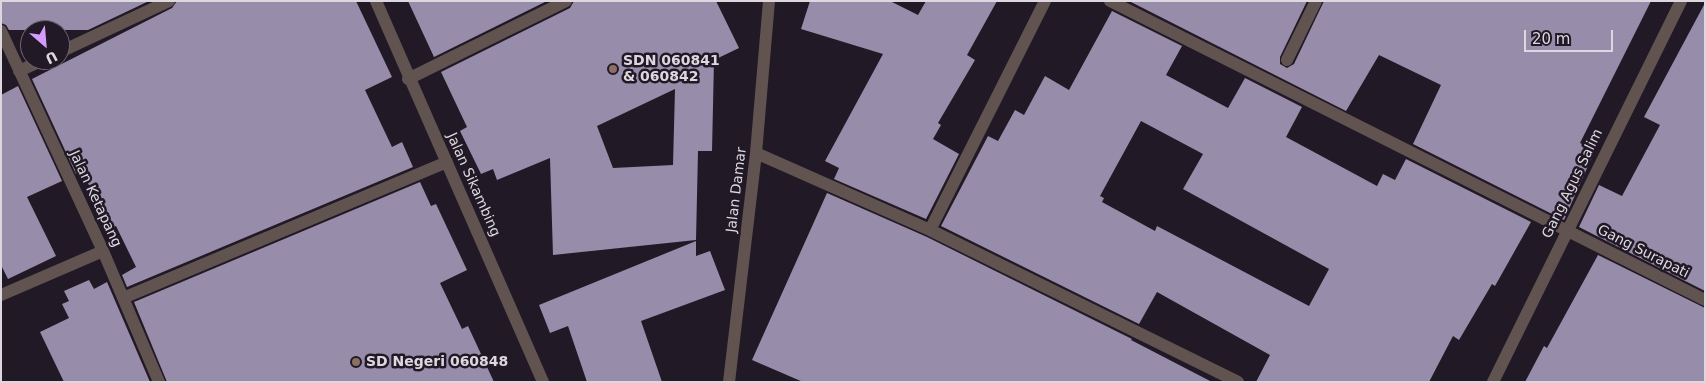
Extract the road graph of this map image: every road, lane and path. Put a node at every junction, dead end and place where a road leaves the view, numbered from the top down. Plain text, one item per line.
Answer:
1 (169, 1) edge
2 (376, 1) edge
3 (566, 1) edge
4 (769, 1) edge
5 (1045, 1) edge
6 (1110, 1) edge
7 (1316, 1) edge
8 (1681, 1) edge
9 (1, 31) edge
10 (70, 47) edge
11 (1287, 60) dead end
12 (19, 71) joint
13 (408, 79) junction
14 (756, 153) junction
15 (447, 162) junction
16 (930, 230) junction
17 (1567, 230) junction
18 (103, 251) junction
19 (1, 295) edge
20 (123, 298) junction
21 (1705, 300) edge
22 (159, 382) edge
23 (543, 382) edge
24 (729, 382) edge
25 (1238, 382) edge
26 (1493, 382) edge

1 - 10 street
2 - 13 street, Jalan Sikambing
3 - 13 street
4 - 14 street, Jalan Damar
5 - 16 street
6 - 17 street, Gang Surapati
7 - 11 street
8 - 17 street, Gang Agus Salim
9 - 12 street, Jalan Ketapang
12 - 18 street, Jalan Ketapang
13 - 15 street, Jalan Sikambing
14 - 16 street
14 - 24 street, Jalan Damar
15 - 20 street
15 - 23 street, Jalan Sikambing
16 - 25 street
17 - 21 street, Gang Surapati
17 - 26 street, Gang Agus Salim
18 - 19 street
18 - 20 street, Jalan Ketapang
20 - 22 street, Jalan Ketapang

